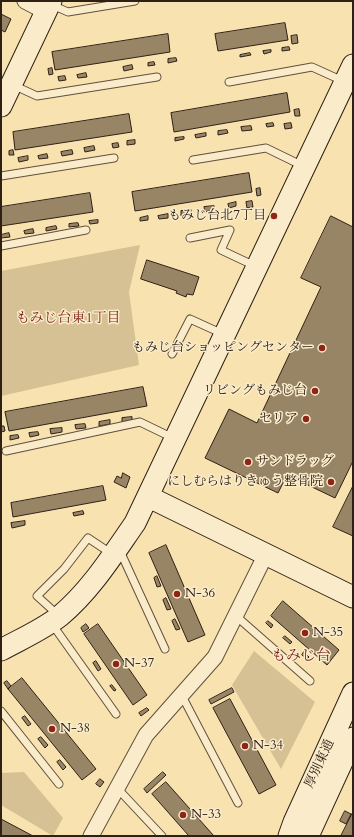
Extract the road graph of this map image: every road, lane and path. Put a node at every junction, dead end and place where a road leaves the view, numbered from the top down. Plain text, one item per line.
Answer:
1 (25, 1) edge
2 (135, 1) edge
3 (49, 5) edge
4 (349, 74) edge
5 (157, 77) dead end
6 (229, 82) dead end
7 (11, 84) junction
8 (1, 106) edge
9 (114, 158) dead end
10 (193, 160) dead end
11 (305, 167) junction
12 (1, 176) edge
13 (86, 230) dead end
14 (190, 238) dead end
15 (1, 246) edge
16 (257, 267) junction
17 (225, 335) junction
18 (172, 354) dead end
19 (176, 439) junction
20 (6, 451) dead end
21 (149, 497) junction
22 (116, 551) junction
23 (266, 554) junction
24 (353, 597) edge
25 (236, 616) junction
26 (55, 619) junction
27 (165, 649) dead end
28 (1, 650) edge
29 (310, 681) dead end
30 (353, 693) edge
31 (181, 694) junction
32 (1, 711) edge
33 (116, 714) dead end
34 (353, 738) edge
35 (59, 784) dead end
36 (117, 788) junction
37 (238, 803) dead end
38 (91, 836) edge
39 (162, 836) edge
40 (290, 836) edge
41 (308, 836) edge

1 - 3 street
2 - 3 lane
3 - 7 street
4 - 6 lane
4 - 11 street
5 - 7 lane
7 - 8 street
9 - 12 lane
10 - 11 lane
11 - 16 street
13 - 15 lane
14 - 16 lane
16 - 17 street
17 - 18 lane
17 - 19 street
19 - 20 lane
19 - 21 street
21 - 22 street
21 - 23 street
22 - 26 street
22 - 26 lane
22 - 27 lane
23 - 24 street
23 - 25 street
25 - 29 lane
25 - 31 street
26 - 28 street
26 - 33 lane
30 - 40 street, 厚別東通
31 - 36 street
31 - 37 lane
32 - 35 lane
34 - 41 street, 厚別東通
36 - 38 street
36 - 39 lane

